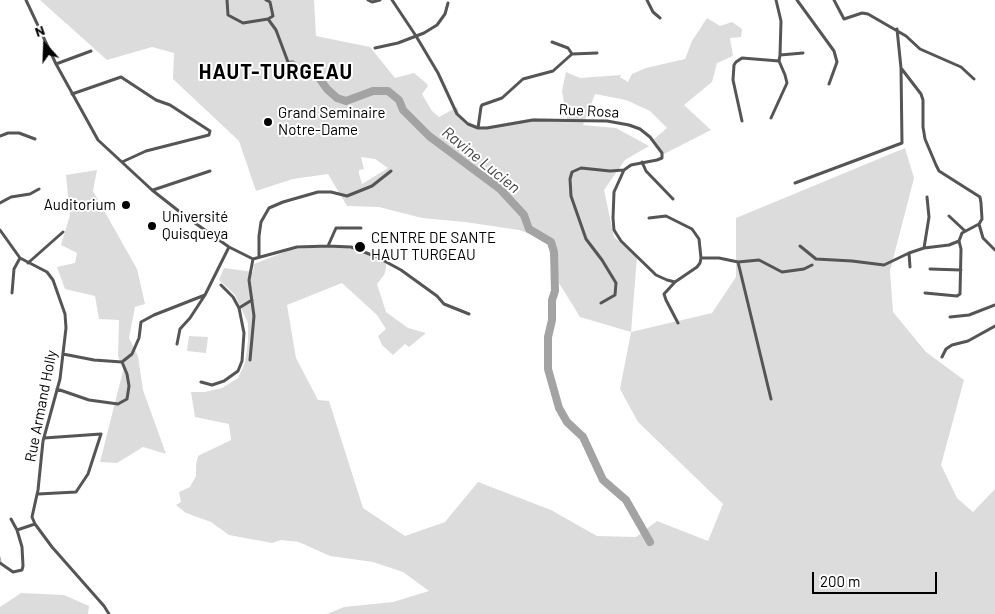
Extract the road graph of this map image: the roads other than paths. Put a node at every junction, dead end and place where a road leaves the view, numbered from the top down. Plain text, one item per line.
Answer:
1 (26, 0) edge
2 (228, 0) edge
3 (266, 0) edge
4 (368, 0) edge
5 (380, 0) edge
6 (392, 0) edge
7 (647, 0) edge
8 (776, 0) edge
9 (797, 0) edge
10 (834, 0) edge
11 (448, 3) dead end
12 (660, 18) dead end
13 (268, 19) junction
14 (897, 29) junction
15 (416, 36) junction
16 (552, 42) dead end
17 (375, 48) dead end
18 (91, 51) dead end
19 (597, 53) dead end
20 (803, 53) dead end
21 (572, 54) junction
22 (780, 55) junction
23 (779, 61) junction
24 (56, 64) junction
25 (307, 68) dead end
26 (901, 68) junction
27 (974, 79) dead end
28 (828, 84) dead end
29 (72, 94) junction
30 (771, 118) dead end
31 (742, 121) dead end
32 (478, 128) junction
33 (0, 136) edge
34 (35, 139) dead end
35 (122, 162) junction
36 (642, 162) junction
37 (391, 170) dead end
38 (624, 170) junction
39 (210, 171) dead end
40 (795, 182) dead end
41 (39, 189) dead end
42 (152, 190) junction
43 (927, 197) dead end
44 (673, 199) dead end
45 (0, 203) edge
46 (949, 216) dead end
47 (649, 218) dead end
48 (979, 224) junction
49 (361, 228) dead end
50 (0, 230) edge
51 (965, 231) junction
52 (63, 232) dead end
53 (959, 241) junction
54 (328, 246) junction
55 (800, 246) dead end
56 (229, 247) junction
57 (924, 248) junction
58 (995, 250) edge
59 (909, 253) junction
60 (259, 256) junction
61 (20, 258) junction
62 (701, 258) junction
63 (253, 259) junction
64 (738, 262) junction
65 (28, 263) junction
66 (812, 265) dead end
67 (910, 266) dead end
68 (930, 269) dead end
69 (960, 270) junction
70 (675, 282) junction
71 (221, 285) dead end
72 (12, 293) dead end
73 (925, 293) dead end
74 (205, 295) junction
75 (252, 300) junction
76 (601, 303) dead end
77 (995, 305) edge
78 (240, 308) junction
79 (469, 314) dead end
80 (950, 317) dead end
81 (678, 323) dead end
82 (995, 326) edge
83 (177, 344) dead end
84 (63, 354) junction
85 (942, 357) dead end
86 (250, 360) dead end
87 (122, 362) junction
88 (200, 382) dead end
89 (57, 389) junction
90 (771, 399) dead end
91 (44, 438) junction
92 (38, 494) junction
93 (11, 519) dead end
94 (35, 524) junction
95 (17, 530) junction
96 (0, 563) edge
97 (110, 614) edge

1 - 24 street
2 - 13 street
3 - 13 street
4 - 5 street
6 - 15 street
7 - 12 street
8 - 22 street
9 - 28 street
10 - 14 street
11 - 15 street
13 - 25 street
14 - 26 street
14 - 27 street
15 - 17 street
15 - 32 street
16 - 21 street
18 - 24 street
19 - 21 street
20 - 22 street
21 - 32 street
22 - 23 street
23 - 30 street
23 - 31 street
24 - 29 street
26 - 40 street
26 - 48 street
29 - 35 street
29 - 35 street
32 - 36 street, Rue Rosa
33 - 34 street
35 - 42 street
36 - 38 street, Rue Rosa
36 - 44 street
37 - 60 street
38 - 70 street
38 - 76 street
39 - 42 street
41 - 45 street
42 - 56 street
43 - 57 street
46 - 51 street
47 - 62 street
48 - 51 street
48 - 58 street
49 - 54 street
50 - 61 street, Rue Armand Holly
51 - 53 street
52 - 65 street
53 - 57 street
53 - 69 street
54 - 60 street
54 - 79 street
55 - 59 street
56 - 63 street
56 - 74 street
57 - 59 street
59 - 67 street
60 - 63 street
61 - 65 street, Rue Armand Holly
61 - 72 street
62 - 64 street
62 - 70 street
63 - 75 street
64 - 66 street
64 - 90 street
65 - 84 street, Rue Armand Holly
68 - 69 street
69 - 73 street
70 - 81 street
71 - 78 street
74 - 83 street
74 - 87 street
75 - 78 street
75 - 86 street
77 - 80 street
78 - 88 street
82 - 85 street
84 - 87 street
84 - 89 street, Rue Armand Holly
87 - 89 street
89 - 91 street, Rue Armand Holly
91 - 92 street, Rue Armand Holly
91 - 92 street
92 - 94 street, Rue Armand Holly
93 - 95 street
94 - 95 street
94 - 97 street
95 - 96 street

